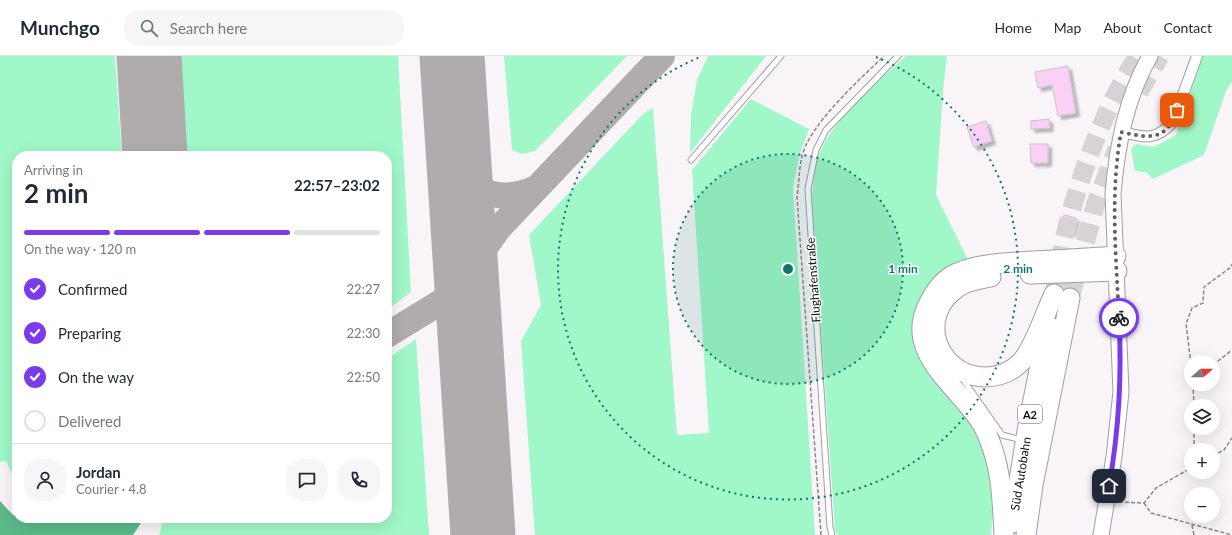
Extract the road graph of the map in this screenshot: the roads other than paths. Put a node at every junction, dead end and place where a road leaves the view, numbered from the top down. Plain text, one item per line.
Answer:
1 (781, 56) edge
2 (898, 56) edge
3 (1150, 56) edge
4 (1197, 56) edge
5 (1121, 132) junction
6 (691, 160) dead end
7 (1116, 264) junction
8 (1062, 296) junction
9 (956, 369) junction
10 (1026, 441) junction
11 (832, 535) edge
12 (1004, 535) edge
13 (1010, 535) edge
14 (1026, 535) edge
15 (1101, 535) edge

1 - 6 lane
2 - 11 lane, Flughafenstraße
3 - 5 main road
4 - 5 street
5 - 7 main road
7 - 9 highway
7 - 12 highway
7 - 15 main road
8 - 9 highway
8 - 10 highway, Süd Autobahn / A2
8 - 14 highway, Süd Autobahn / A2
9 - 10 lane
10 - 13 highway, Süd Autobahn / A2

